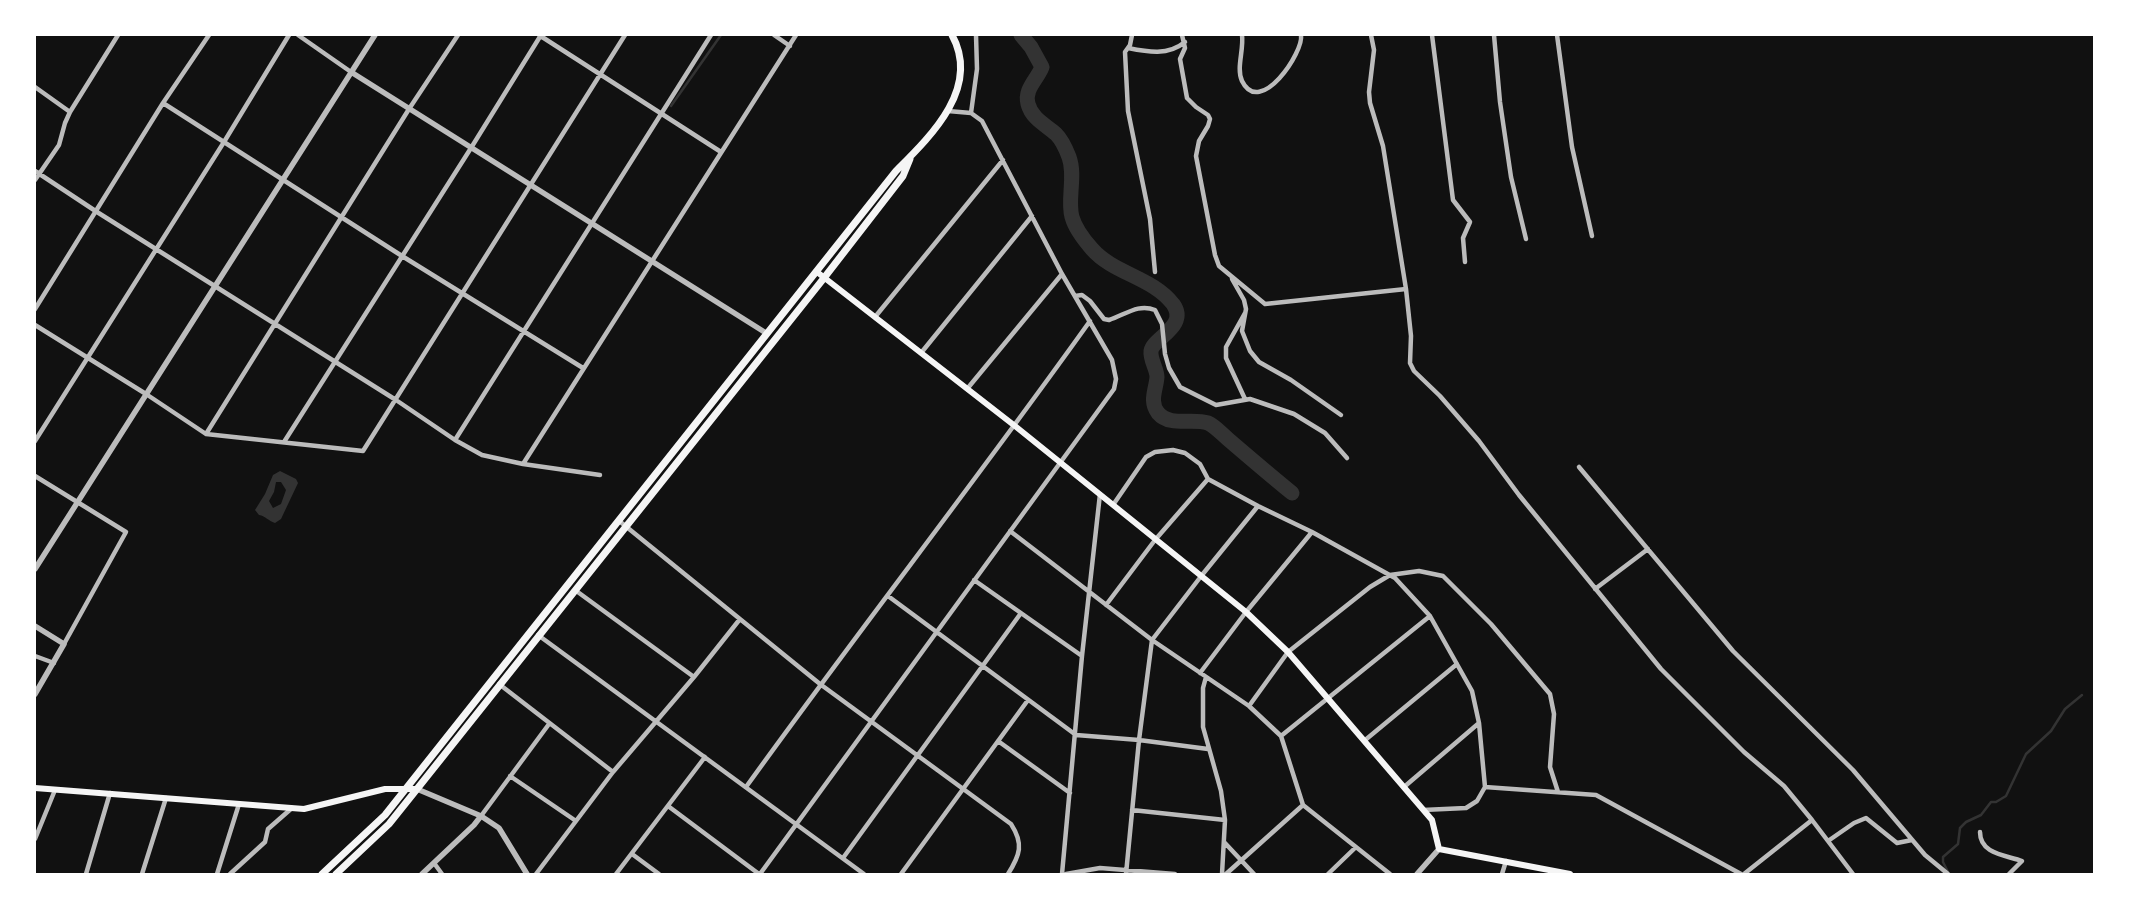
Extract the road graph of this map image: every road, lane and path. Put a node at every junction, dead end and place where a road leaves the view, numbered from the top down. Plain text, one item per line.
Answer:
1 (118, 35) edge
2 (209, 35) edge
3 (289, 35) edge
4 (298, 35) edge
5 (374, 35) edge
6 (458, 35) edge
7 (540, 35) edge
8 (625, 35) edge
9 (711, 35) edge
10 (774, 35) edge
11 (796, 35) edge
12 (952, 35) edge
13 (976, 35) edge
14 (1132, 35) edge
15 (1182, 35) edge
16 (1242, 35) edge
17 (1301, 35) edge
18 (1371, 35) edge
19 (1432, 35) edge
20 (1494, 35) edge
21 (1557, 35) edge
22 (1185, 42) junction
23 (790, 46) junction
24 (1128, 48) junction
25 (351, 72) junction
26 (600, 74) junction
27 (35, 87) edge
28 (163, 104) junction
29 (409, 109) junction
30 (948, 111) junction
31 (70, 112) junction
32 (971, 112) junction
33 (660, 113) junction
34 (224, 142) junction
35 (472, 148) junction
36 (721, 152) junction
37 (912, 154) junction
38 (1003, 160) junction
39 (37, 172) edge
40 (35, 180) edge
41 (283, 180) junction
42 (531, 185) junction
43 (97, 212) junction
44 (1032, 216) junction
45 (341, 218) junction
46 (592, 223) junction
47 (1592, 236) dead end
48 (1526, 239) dead end
49 (156, 250) junction
50 (402, 256) junction
51 (652, 262) junction
52 (1464, 262) dead end
53 (817, 272) junction
54 (1154, 272) dead end
55 (1062, 274) junction
56 (1230, 275) junction
57 (824, 278) junction
58 (215, 287) junction
59 (1406, 289) junction
60 (462, 293) junction
61 (1075, 296) junction
62 (35, 309) edge
63 (1245, 312) junction
64 (875, 317) junction
65 (1090, 321) junction
66 (35, 325) edge
67 (275, 325) junction
68 (523, 333) junction
69 (766, 333) junction
70 (921, 353) junction
71 (87, 359) junction
72 (336, 362) junction
73 (583, 368) junction
74 (967, 389) junction
75 (146, 394) junction
76 (1245, 399) junction
77 (396, 400) junction
78 (1341, 415) dead end
79 (1015, 426) junction
80 (206, 434) junction
81 (455, 440) junction
82 (35, 441) edge
83 (284, 442) junction
84 (1347, 458) dead end
85 (1060, 462) junction
86 (523, 464) junction
87 (1579, 467) dead end
88 (600, 475) dead end
89 (35, 476) edge
90 (1208, 479) junction
91 (1100, 494) junction
92 (76, 501) junction
93 (1112, 505) junction
94 (1258, 506) junction
95 (618, 520) junction
96 (626, 527) junction
97 (1010, 531) junction
98 (1312, 532) junction
99 (1155, 540) junction
100 (1648, 549) junction
101 (35, 569) edge
102 (1202, 575) junction
103 (1390, 575) junction
104 (974, 580) junction
105 (1595, 589) junction
106 (575, 590) junction
107 (1090, 592) junction
108 (888, 596) junction
109 (1106, 605) junction
110 (1246, 612) junction
111 (1021, 613) junction
112 (1430, 616) junction
113 (740, 619) junction
114 (35, 626) edge
115 (936, 632) junction
116 (538, 635) junction
117 (1152, 640) junction
118 (64, 644) junction
119 (1288, 652) junction
120 (35, 656) edge
121 (1082, 656) junction
122 (54, 663) junction
123 (1457, 664) junction
124 (982, 666) junction
125 (1200, 673) junction
126 (1206, 677) junction
127 (694, 678) junction
128 (499, 684) junction
129 (820, 684) junction
130 (35, 694) edge
131 (1327, 697) junction
132 (1028, 700) junction
133 (1248, 706) junction
134 (656, 721) junction
135 (870, 721) junction
136 (1479, 723) junction
137 (549, 724) junction
138 (1076, 735) junction
139 (1281, 736) junction
140 (998, 740) junction
141 (1139, 740) junction
142 (1364, 741) junction
143 (1208, 749) junction
144 (917, 756) junction
145 (705, 757) junction
146 (613, 772) junction
147 (510, 776) junction
148 (746, 787) junction
149 (1404, 787) junction
150 (35, 788) edge
151 (1486, 788) junction
152 (405, 789) junction
153 (417, 789) junction
154 (55, 790) junction
155 (964, 790) junction
156 (1558, 792) junction
157 (110, 793) junction
158 (1070, 793) junction
159 (166, 798) junction
160 (239, 804) junction
161 (1303, 805) junction
162 (668, 806) junction
163 (292, 808) junction
164 (1132, 810) junction
165 (1423, 810) junction
166 (481, 816) junction
167 (1225, 820) junction
168 (1812, 820) junction
169 (576, 821) junction
170 (797, 825) junction
171 (1980, 832) dead end
172 (35, 839) edge
173 (1912, 840) junction
174 (1828, 841) junction
175 (1224, 842) junction
176 (1356, 847) junction
177 (1439, 849) junction
178 (632, 854) junction
179 (843, 858) junction
180 (1242, 861) junction
181 (1506, 861) junction
182 (434, 863) junction
183 (1126, 871) edge
184 (86, 874) edge
185 (142, 874) edge
186 (217, 874) edge
187 (230, 874) edge
188 (322, 874) edge
189 (336, 874) edge
190 (422, 874) edge
191 (442, 874) edge
192 (527, 874) edge
193 (536, 874) edge
194 (616, 874) edge
195 (659, 874) edge
196 (760, 874) edge
197 (864, 874) edge
198 (901, 874) edge
199 (1008, 874) edge
200 (1062, 874) edge
201 (1066, 874) edge
202 (1175, 874) edge
203 (1222, 874) edge
204 (1226, 874) edge
205 (1254, 874) edge
206 (1328, 874) edge
207 (1390, 874) edge
208 (1417, 874) edge
209 (1502, 874) edge
210 (1570, 874) edge
211 (1743, 874) edge
212 (1853, 874) edge
213 (1948, 874) edge
214 (2008, 874) edge

1 - 31 street
2 - 28 street
3 - 34 street
4 - 25 street
5 - 25 street
6 - 29 street
7 - 26 street
7 - 35 street
8 - 26 street
9 - 33 street
10 - 23 street
11 - 23 street
12 - 30 main road
13 - 32 street
14 - 24 street
15 - 22 street
16 - 17 street
18 - 59 street
19 - 52 street
20 - 48 street
21 - 47 street
22 - 24 street
22 - 56 street
23 - 36 street
24 - 54 street
25 - 29 street
25 - 41 street
26 - 33 street
26 - 42 street
27 - 31 street
28 - 34 street
28 - 43 street
29 - 35 street
29 - 45 street
30 - 32 street
30 - 37 main road
31 - 39 street
32 - 38 street
33 - 36 street
33 - 46 street
34 - 41 street
34 - 49 street
35 - 42 street
35 - 50 street
36 - 51 street
37 - 53 main road
37 - 57 main road
38 - 44 street
38 - 64 street
39 - 40 street
39 - 43 street
41 - 45 street
41 - 58 street
42 - 46 street
42 - 60 street
43 - 49 street
43 - 62 street
44 - 55 street
44 - 70 street
45 - 50 street
45 - 67 street
46 - 51 street
46 - 68 street
49 - 58 street
49 - 71 street
50 - 60 street
50 - 72 street
51 - 69 street
51 - 73 street
53 - 57 main road
53 - 69 main road
55 - 61 street
55 - 74 street
56 - 59 street
56 - 63 street
57 - 64 main road
57 - 96 main road
58 - 67 street
58 - 75 street
59 - 105 street
60 - 68 street
60 - 77 street
61 - 65 street
61 - 76 street
63 - 76 street
63 - 78 street
64 - 70 main road
65 - 79 street
65 - 85 street
66 - 71 street
67 - 72 street
67 - 80 street
68 - 73 street
68 - 81 street
69 - 95 main road
70 - 74 main road
71 - 75 street
71 - 82 street
72 - 77 street
72 - 83 street
73 - 86 street
74 - 79 main road
75 - 80 street
75 - 92 street
76 - 84 street
77 - 81 street
77 - 83 street
79 - 85 main road
79 - 108 street
80 - 83 street
81 - 86 street
85 - 91 main road
85 - 97 street
86 - 88 street
87 - 100 street
89 - 92 street
90 - 93 street
90 - 94 street
90 - 99 street
91 - 93 main road
91 - 107 street
92 - 101 street
92 - 118 street
93 - 99 main road
94 - 98 street
94 - 102 street
95 - 96 street
95 - 152 main road
96 - 106 main road
96 - 113 street
97 - 104 street
97 - 107 street
98 - 103 street
98 - 110 street
99 - 102 main road
99 - 109 street
100 - 105 street
100 - 173 street
102 - 110 main road
102 - 117 street
103 - 112 street
103 - 119 street
103 - 156 street
104 - 111 street
104 - 115 street
105 - 168 street
106 - 116 main road
106 - 127 street
107 - 109 street
107 - 121 street
108 - 115 street
108 - 129 street
109 - 117 street
110 - 119 main road
110 - 125 street
111 - 121 street
111 - 124 street
112 - 123 street
112 - 131 street
113 - 127 street
113 - 129 street
114 - 118 street
115 - 124 street
115 - 135 street
116 - 128 main road
116 - 134 street
117 - 125 street
117 - 141 street
118 - 122 street
119 - 131 main road
119 - 133 street
120 - 122 street
121 - 138 street
122 - 130 street
123 - 136 street
123 - 142 street
124 - 132 street
124 - 144 street
125 - 126 street
126 - 133 street
126 - 143 street
127 - 134 street
128 - 137 street
128 - 153 main road
129 - 135 street
129 - 148 street
131 - 139 street
131 - 142 main road
132 - 138 street
132 - 140 street
133 - 139 street
134 - 145 street
134 - 146 street
135 - 144 street
135 - 170 street
136 - 149 street
136 - 151 street
137 - 146 street
137 - 147 street
138 - 141 street
138 - 158 street
139 - 161 street
140 - 155 street
140 - 158 street
141 - 143 street
141 - 164 street
142 - 149 main road
143 - 167 street
144 - 155 street
144 - 179 street
145 - 148 street
145 - 162 street
146 - 169 street
147 - 166 street
147 - 169 street
148 - 170 street
149 - 165 main road
150 - 154 main road
151 - 156 street
151 - 165 street
152 - 153 main road
152 - 163 main road
152 - 188 main road
153 - 166 street
153 - 189 main road
154 - 157 main road
154 - 172 street
155 - 198 street
155 - 199 street
156 - 211 street
157 - 159 main road
157 - 184 street
158 - 200 street
159 - 160 main road
159 - 185 street
160 - 163 main road
160 - 186 street
161 - 176 street
161 - 180 street
162 - 178 street
162 - 196 street
163 - 187 street
164 - 167 street
164 - 183 street
165 - 177 main road
166 - 182 street
166 - 192 street
167 - 175 street
168 - 174 street
168 - 211 street
169 - 193 street
170 - 179 street
170 - 196 street
171 - 214 street
173 - 174 street
173 - 213 street
174 - 212 street
175 - 180 street
175 - 203 street
176 - 206 street
176 - 207 street
177 - 181 main road
177 - 208 street
178 - 194 street
178 - 195 street
179 - 197 street
180 - 204 street
180 - 205 street
181 - 209 street
181 - 210 main road
182 - 190 street
182 - 191 street
183 - 201 street
183 - 202 street

